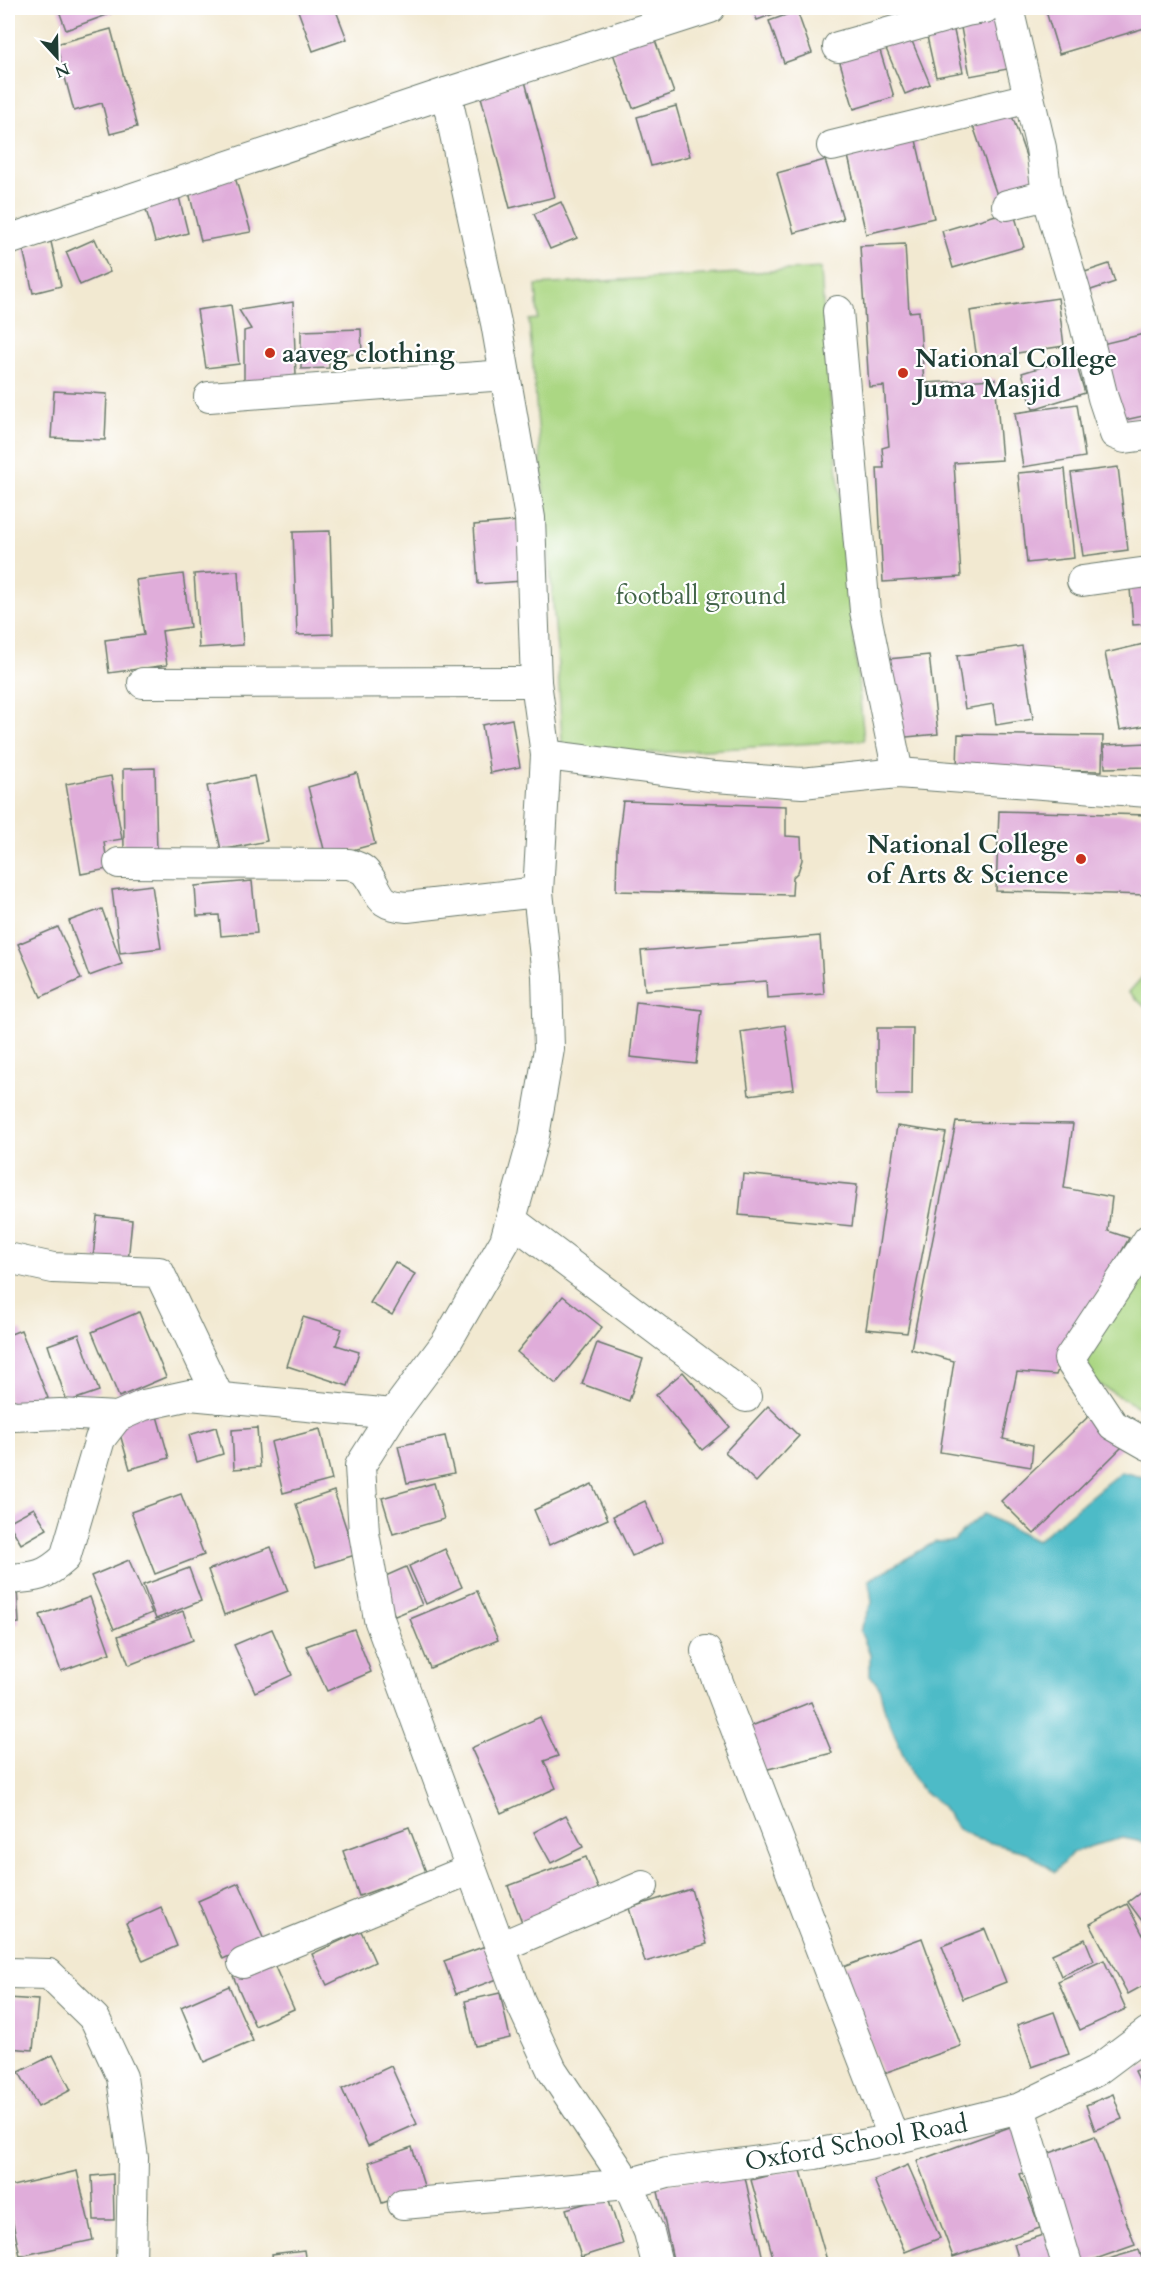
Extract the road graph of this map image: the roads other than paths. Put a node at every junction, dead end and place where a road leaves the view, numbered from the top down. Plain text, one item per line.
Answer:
1 (710, 8) edge
2 (985, 8) edge
3 (1008, 8) edge
4 (838, 47) dead end
5 (446, 93) junction
6 (1029, 98) junction
7 (832, 146) dead end
8 (1047, 195) junction
9 (1007, 205) dead end
10 (8, 240) edge
11 (838, 311) dead end
12 (505, 375) junction
13 (209, 397) dead end
14 (1149, 435) edge
15 (1149, 572) edge
16 (1082, 581) dead end
17 (536, 682) junction
18 (143, 683) dead end
19 (546, 755) junction
20 (898, 773) junction
21 (1149, 792) edge
22 (119, 863) dead end
23 (538, 892) junction
24 (511, 1220) junction
25 (1149, 1240) edge
26 (8, 1258) edge
27 (747, 1397) dead end
28 (219, 1398) junction
29 (8, 1414) edge
30 (393, 1414) junction
31 (117, 1417) junction
32 (1149, 1444) edge
33 (8, 1579) edge
34 (706, 1651) dead end
35 (471, 1869) junction
36 (644, 1886) dead end
37 (500, 1947) junction
38 (243, 1963) dead end
39 (8, 1973) edge
40 (1149, 2032) edge
41 (1020, 2108) junction
42 (894, 2139) junction
43 (628, 2184) junction
44 (403, 2204) dead end
45 (131, 2265) edge
46 (657, 2265) edge
47 (1066, 2265) edge

1 - 5 street
2 - 4 street
3 - 6 street
5 - 10 street
5 - 12 street
6 - 7 street
6 - 8 street
8 - 9 street
8 - 14 street
11 - 20 street
12 - 13 street
12 - 17 street
15 - 16 street
17 - 18 street
17 - 19 street
19 - 20 street
19 - 23 street
20 - 21 street
22 - 23 street
23 - 24 street
24 - 27 street
24 - 30 street
25 - 32 street
26 - 28 street
28 - 30 street
28 - 31 street
29 - 31 street
30 - 35 street
31 - 33 street
34 - 42 street
35 - 37 street
35 - 38 street
36 - 37 street
37 - 43 street
39 - 45 street
40 - 41 street, Oxford School Road
41 - 42 street, Oxford School Road
41 - 47 street
42 - 43 street, Oxford School Road
43 - 44 street, Oxford School Road
43 - 46 street

